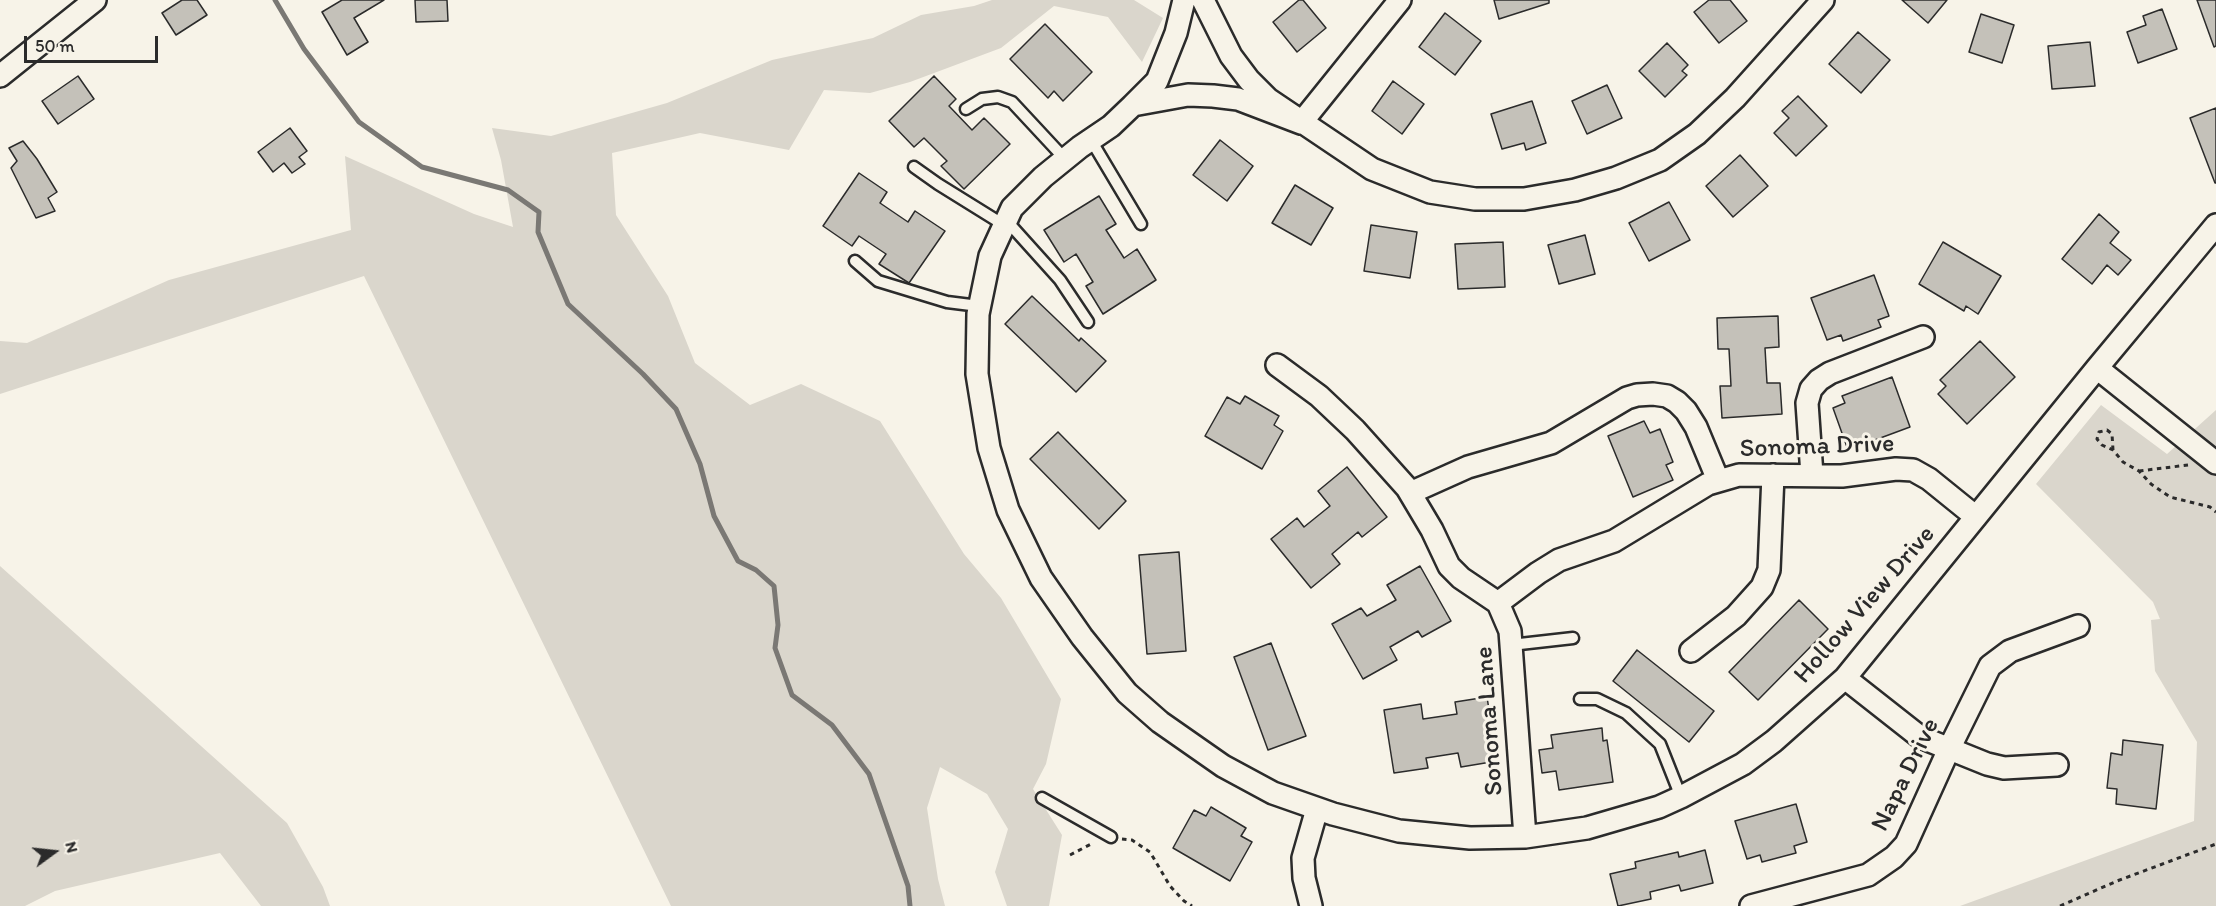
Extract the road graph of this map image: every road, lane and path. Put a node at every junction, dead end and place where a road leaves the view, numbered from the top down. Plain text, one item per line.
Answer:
1 (1184, 0) edge
2 (1203, 0) edge
3 (1400, 0) edge
4 (1823, 0) edge
5 (87, 2) edge
6 (0, 76) edge
7 (1133, 105) junction
8 (966, 109) dead end
9 (1301, 123) junction
10 (1090, 140) junction
11 (1065, 159) junction
12 (914, 167) dead end
13 (1005, 222) junction
14 (1141, 224) dead end
15 (2216, 225) edge
16 (855, 261) dead end
17 (979, 306) junction
18 (1088, 322) dead end
19 (1923, 337) dead end
20 (1277, 365) dead end
21 (2097, 368) junction
22 (2113, 450) junction
23 (2216, 464) edge
24 (1773, 475) junction
25 (1812, 475) junction
26 (1718, 480) junction
27 (1410, 493) junction
28 (2216, 512) edge
29 (1976, 517) junction
30 (1498, 603) junction
31 (2078, 626) dead end
32 (1573, 638) dead end
33 (1511, 645) junction
34 (1691, 651) dead end
35 (1845, 678) junction
36 (1580, 699) dead end
37 (1949, 749) junction
38 (2057, 765) dead end
39 (1681, 797) junction
40 (1042, 798) dead end
41 (1317, 808) junction
42 (1111, 837) junction
43 (1525, 837) junction
44 (2216, 844) edge
45 (1070, 855) dead end
46 (1192, 906) edge
47 (1311, 906) edge
48 (1751, 906) edge
49 (2060, 906) edge

1 - 7 street, Hollow View Drive
2 - 9 street
3 - 9 street
4 - 9 street
5 - 6 street
7 - 9 street
7 - 10 street, Hollow View Drive
8 - 11 lane
10 - 11 street, Hollow View Drive
10 - 14 lane
11 - 13 street, Hollow View Drive
12 - 13 lane
13 - 17 street, Hollow View Drive
13 - 18 lane
15 - 21 street, Hollow View Drive
16 - 17 lane
17 - 41 street, Hollow View Drive
19 - 25 street
20 - 27 street
21 - 23 street
21 - 29 street, Hollow View Drive
22 - 22 path
22 - 28 path
24 - 25 street, Sonoma Drive
24 - 26 street, Sonoma Drive
24 - 34 street
25 - 29 street, Sonoma Drive
26 - 27 street
26 - 30 street, Sonoma Drive
27 - 30 street
29 - 35 street, Hollow View Drive
30 - 33 street, Sonoma Lane
31 - 37 street, Napa Drive
32 - 33 lane
33 - 43 street, Sonoma Lane
35 - 37 street
35 - 39 street, Hollow View Drive
36 - 39 lane
37 - 38 street
37 - 48 street, Napa Drive
39 - 43 street, Hollow View Drive
40 - 42 lane
41 - 43 street, Hollow View Drive
41 - 47 street
42 - 45 path
42 - 46 path
44 - 49 path

